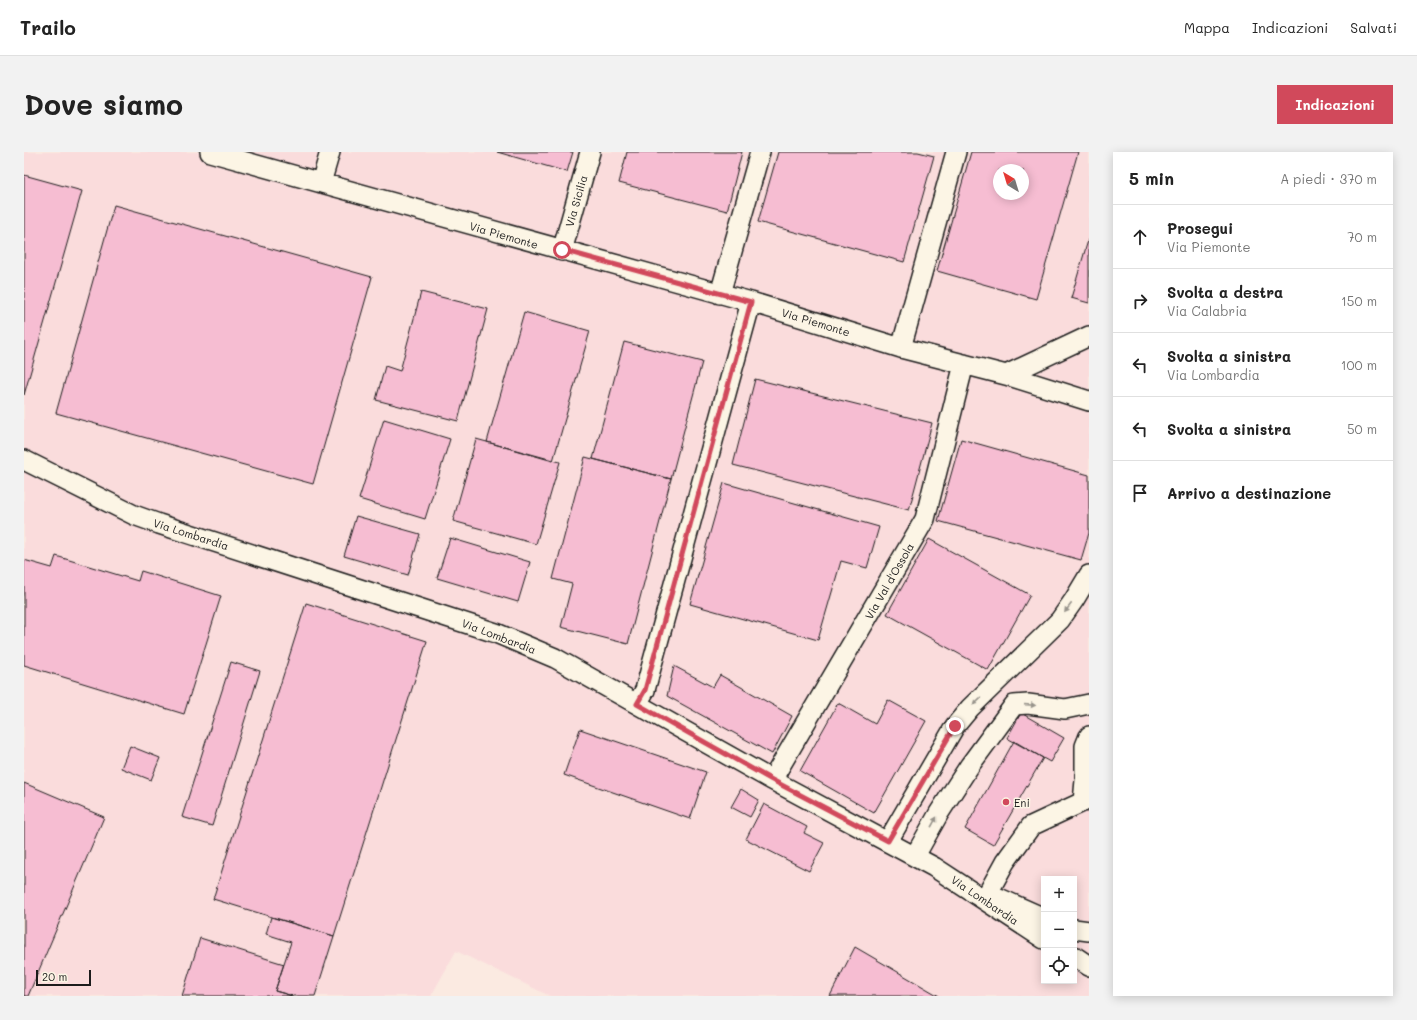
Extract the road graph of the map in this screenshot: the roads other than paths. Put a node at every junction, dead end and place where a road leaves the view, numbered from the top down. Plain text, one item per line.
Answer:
1 (210, 152) edge
2 (330, 152) edge
3 (590, 152) edge
4 (760, 152) edge
5 (956, 152) edge
6 (321, 184) junction
7 (562, 250) junction
8 (720, 294) junction
9 (751, 302) junction
10 (1089, 336) edge
11 (901, 348) junction
12 (964, 364) junction
13 (1006, 375) junction
14 (1089, 401) edge
15 (24, 460) edge
16 (1089, 575) edge
17 (637, 704) junction
18 (1089, 704) edge
19 (1089, 736) edge
20 (772, 780) junction
21 (1086, 800) edge
22 (888, 841) junction
23 (915, 856) junction
24 (947, 874) junction
25 (988, 893) junction
26 (1041, 917) edge
27 (1077, 929) edge
28 (1089, 931) edge
29 (1041, 937) edge
30 (1077, 958) edge
31 (1089, 966) edge

1 - 6 street, Via Piemonte
2 - 6 street
3 - 7 street, Via Sicilia
4 - 8 street
5 - 11 street
6 - 7 street, Via Piemonte
7 - 8 street, Via Piemonte
8 - 9 street, Via Piemonte
9 - 11 street, Via Piemonte
9 - 17 street
10 - 13 street
11 - 12 street, Via Piemonte
12 - 13 street, Via Piemonte
12 - 20 street, Via Val d'Ossola
13 - 14 street, Via Piemonte
15 - 17 street, Via Lombardia
16 -> 22 street
17 - 20 street, Via Lombardia
23 -> 18 street
19 - 21 street
20 - 22 street, Via Lombardia
21 - 25 street
22 - 23 street, Via Lombardia
23 - 24 street, Via Lombardia
24 - 25 street, Via Lombardia
24 - 29 street, Via Lombardia
25 - 26 street, Via Lombardia
27 - 28 street
30 - 31 street

